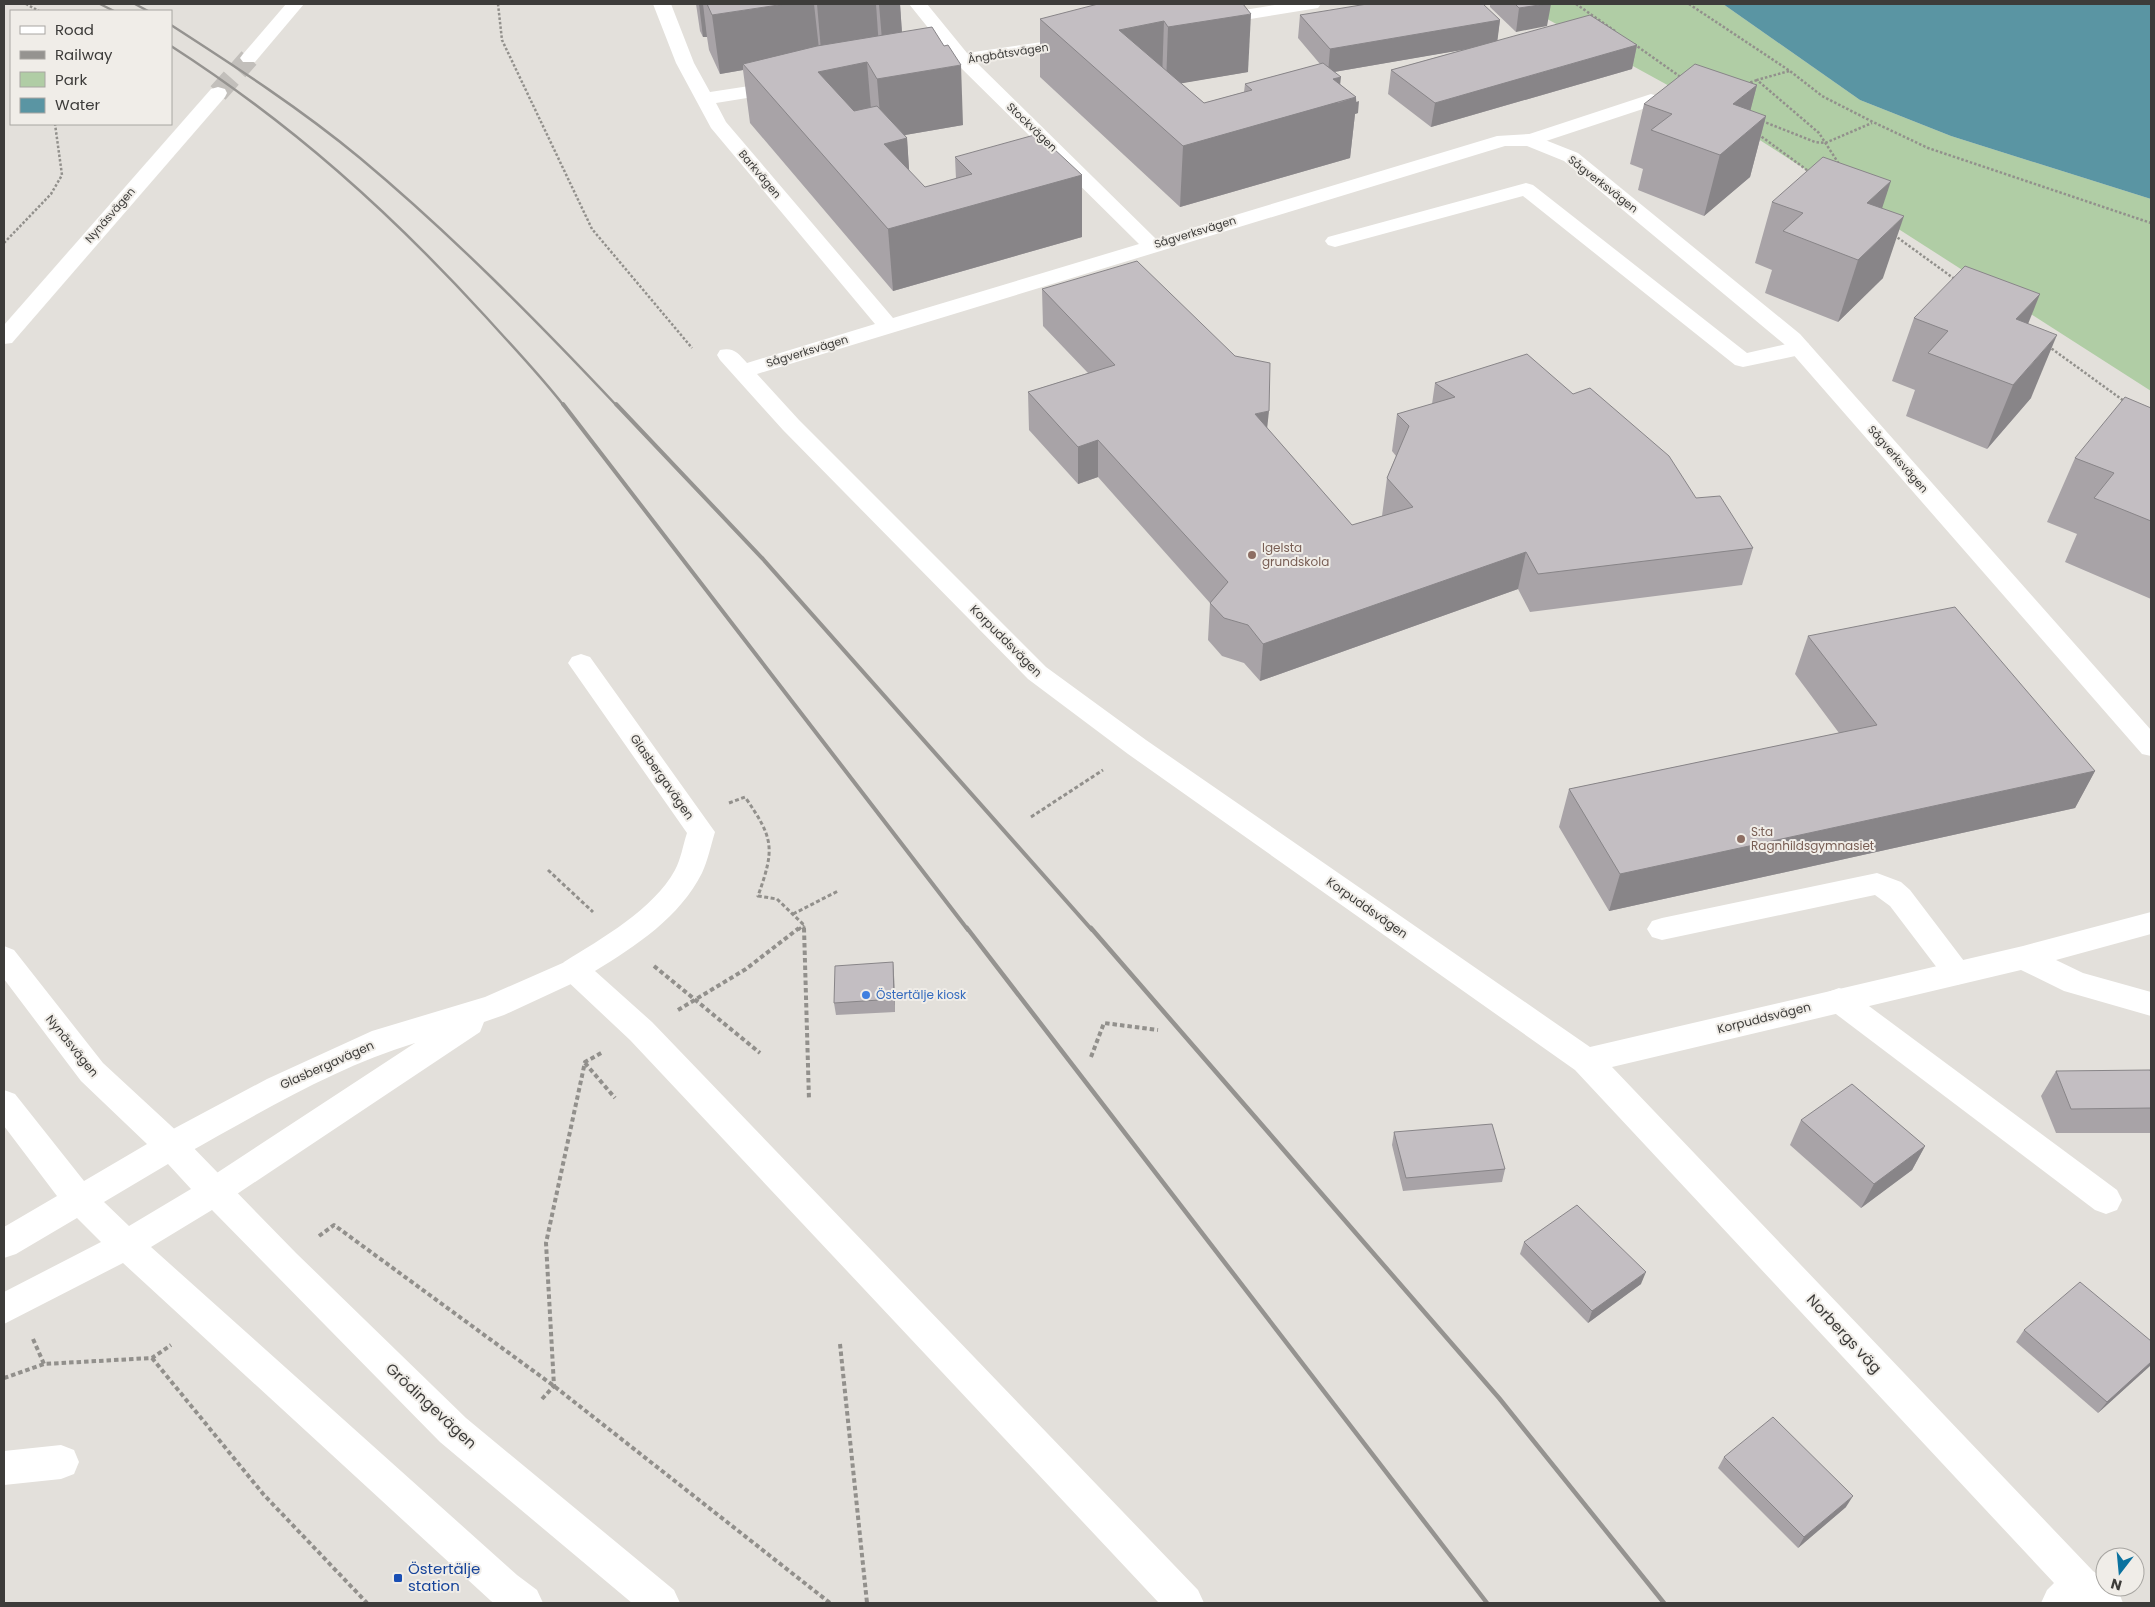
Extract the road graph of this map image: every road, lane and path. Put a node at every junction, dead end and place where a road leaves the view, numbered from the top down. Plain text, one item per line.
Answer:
1 (295, 4) edge
2 (498, 4) edge
3 (662, 4) edge
4 (918, 4) edge
5 (1312, 4) edge
6 (1576, 4) edge
7 (1689, 4) edge
8 (1196, 23) edge
9 (1622, 36) edge
10 (1099, 38) edge
11 (1630, 42) edge
12 (249, 58) tunnel mouth
13 (963, 60) junction
14 (905, 68) edge
15 (1790, 71) junction
16 (1684, 80) edge
17 (1757, 80) junction
18 (799, 84) edge
19 (1741, 85) edge
20 (218, 93) tunnel mouth
21 (703, 99) junction
22 (1651, 100) edge
23 (1760, 121) edge
24 (1873, 122) junction
25 (56, 125) edge
26 (1757, 134) dead end
27 (1530, 140) junction
28 (1826, 143) junction
29 (1841, 173) edge
30 (1813, 175) edge
31 (2151, 223) edge
32 (1893, 234) dead end
33 (1335, 241) dead end
34 (4, 243) edge
35 (1152, 245) junction
36 (1958, 281) edge
37 (888, 326) junction
38 (4, 338) edge
39 (2046, 345) edge
40 (1800, 348) junction
41 (735, 363) junction
42 (2127, 404) edge
43 (581, 663) dead end
44 (1136, 747) junction
45 (2151, 747) edge
46 (1031, 817) dead end
47 (691, 818) junction
48 (838, 891) dead end
49 (793, 914) junction
50 (2151, 923) edge
51 (804, 925) junction
52 (1662, 929) dead end
53 (4, 958) edge
54 (2023, 958) junction
55 (574, 970) junction
56 (1957, 973) junction
57 (1839, 1000) junction
58 (2151, 1004) edge
59 (493, 1007) junction
60 (1158, 1030) dead end
61 (641, 1031) junction
62 (1091, 1057) dead end
63 (1586, 1061) junction
64 (584, 1062) junction
65 (616, 1098) dead end
66 (809, 1100) dead end
67 (4, 1103) edge
68 (171, 1146) junction
69 (214, 1192) junction
70 (80, 1198) junction
71 (2106, 1200) dead end
72 (334, 1225) dead end
73 (4, 1244) edge
74 (126, 1245) junction
75 (4, 1309) edge
76 (840, 1344) dead end
77 (4, 1378) edge
78 (554, 1386) junction
79 (542, 1399) dead end
80 (61, 1462) dead end
81 (4, 1468) edge
82 (2081, 1597) edge
83 (367, 1603) edge
84 (524, 1603) edge
85 (659, 1603) edge
86 (830, 1603) edge
87 (867, 1603) edge
88 (1185, 1603) edge

1 - 12 street
2 - 41 path
3 - 21 street, Barkvägen
4 - 13 street, Stockvägen
5 - 8 street
6 - 9 path
7 - 15 path
10 - 13 street, Ångbåtsvägen
11 - 16 path
13 - 14 street, Ångbåtsvägen
13 - 35 street, Stockvägen
15 - 17 path
15 - 24 path
17 - 19 path
17 - 28 path
18 - 21 street
20 - 38 street, Nynäsvägen
21 - 37 street, Barkvägen
22 - 27 street
23 - 28 path
24 - 28 path
24 - 31 path
25 - 34 path
26 - 30 path
27 - 35 street, Sågverksvägen
27 - 40 street, Sågverksvägen
28 - 29 path
32 - 36 path
33 - 40 street
35 - 37 street, Sågverksvägen
37 - 41 street, Sågverksvägen
39 - 42 path
40 - 45 street, Sågverksvägen
41 - 44 street, Korpuddsvägen
43 - 47 street, Glasbergavägen
44 - 46 path
44 - 63 street, Korpuddsvägen
47 - 49 path
47 - 55 street, Glasbergavägen
48 - 49 path
49 - 51 path
50 - 54 street, Korpuddsvägen
51 - 61 path
51 - 66 path
52 - 56 street
53 - 68 street, Nynäsvägen
54 - 56 street, Korpuddsvägen
54 - 58 street
55 - 59 street, Glasbergavägen
55 - 61 street
56 - 57 street, Korpuddsvägen
57 - 63 street, Korpuddsvägen
57 - 71 street
59 - 68 street, Glasbergavägen
59 - 69 street, Glasbergavägen
60 - 62 path
61 - 64 path
61 - 88 street
63 - 82 street, Norbergs väg
64 - 65 path
64 - 78 path
67 - 70 street
68 - 69 street, Nynäsvägen
68 - 70 street, Glasbergavägen
69 - 74 street, Glasbergavägen
69 - 85 street, Grödingevägen
70 - 73 street
70 - 74 street
72 - 78 path
74 - 75 street
74 - 84 street
76 - 87 path
77 - 83 path
78 - 79 path
78 - 86 path
80 - 81 street

